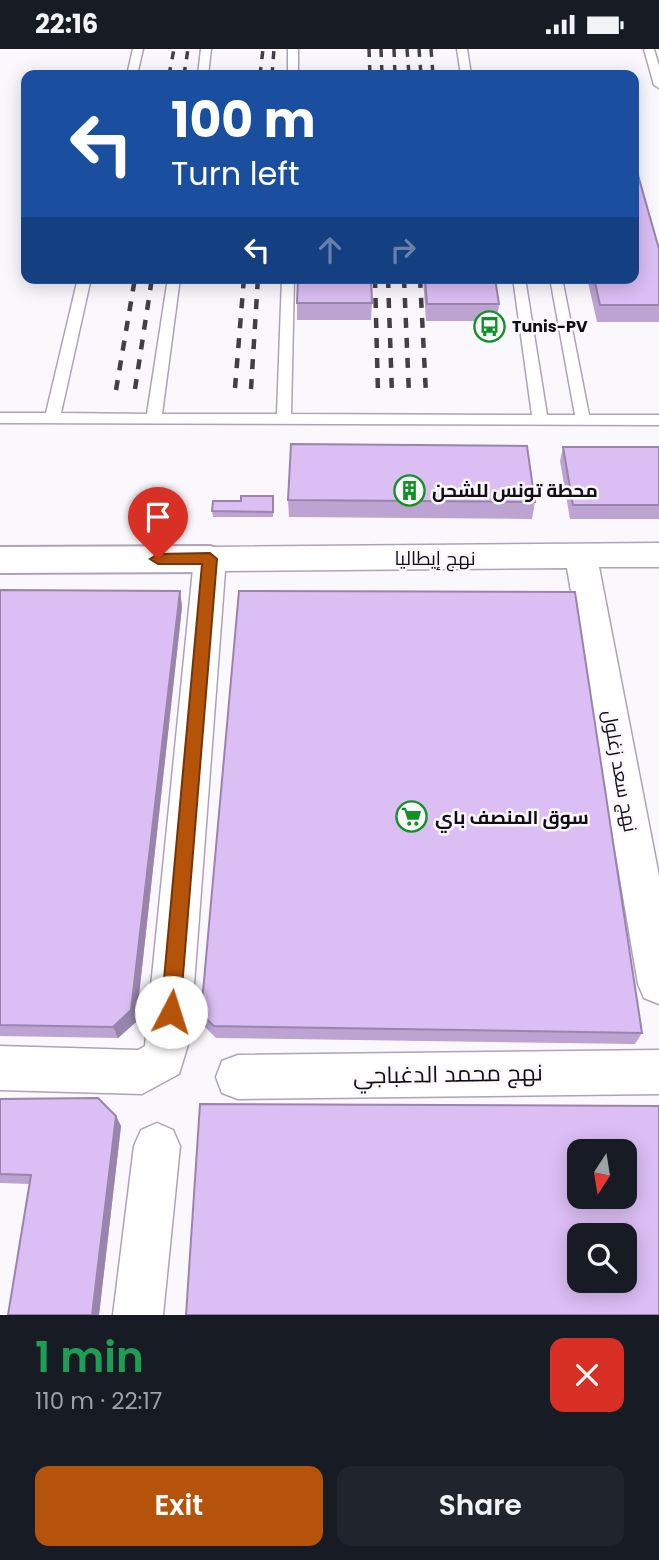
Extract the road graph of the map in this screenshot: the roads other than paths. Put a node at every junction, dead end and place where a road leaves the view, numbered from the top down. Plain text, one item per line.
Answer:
1 (138, 49) edge
2 (206, 49) edge
3 (293, 49) edge
4 (462, 49) edge
5 (649, 49) edge
6 (133, 70) edge
7 (204, 70) edge
8 (293, 70) edge
9 (465, 70) edge
10 (659, 85) edge
11 (84, 284) edge
12 (173, 284) edge
13 (288, 284) edge
14 (520, 284) edge
15 (557, 284) edge
16 (53, 416) junction
17 (154, 417) junction
18 (0, 418) edge
19 (284, 418) junction
20 (541, 419) junction
21 (583, 420) junction
22 (659, 420) edge
23 (659, 555) edge
24 (581, 557) junction
25 (210, 559) junction
26 (0, 560) edge
27 (659, 984) edge
28 (0, 1068) edge
29 (659, 1072) edge
30 (237, 1077) dead end
31 (157, 1146) dead end
32 (138, 1315) edge

1 - 6 lane
2 - 7 lane
3 - 8 lane
4 - 9 lane
5 - 10 lane
11 - 16 lane
12 - 17 lane
13 - 19 lane
14 - 20 lane
15 - 21 lane
16 - 17 lane
16 - 18 lane
17 - 19 lane
19 - 20 lane
20 - 21 lane
21 - 22 lane
23 - 24 street, نهج إيطاليا
24 - 25 street, نهج إيطاليا
24 - 27 street, نهج سعد زغلول
25 - 26 highway
25 - 28 street
29 - 30 street, نهج محمد الدغباجي
31 - 32 street

